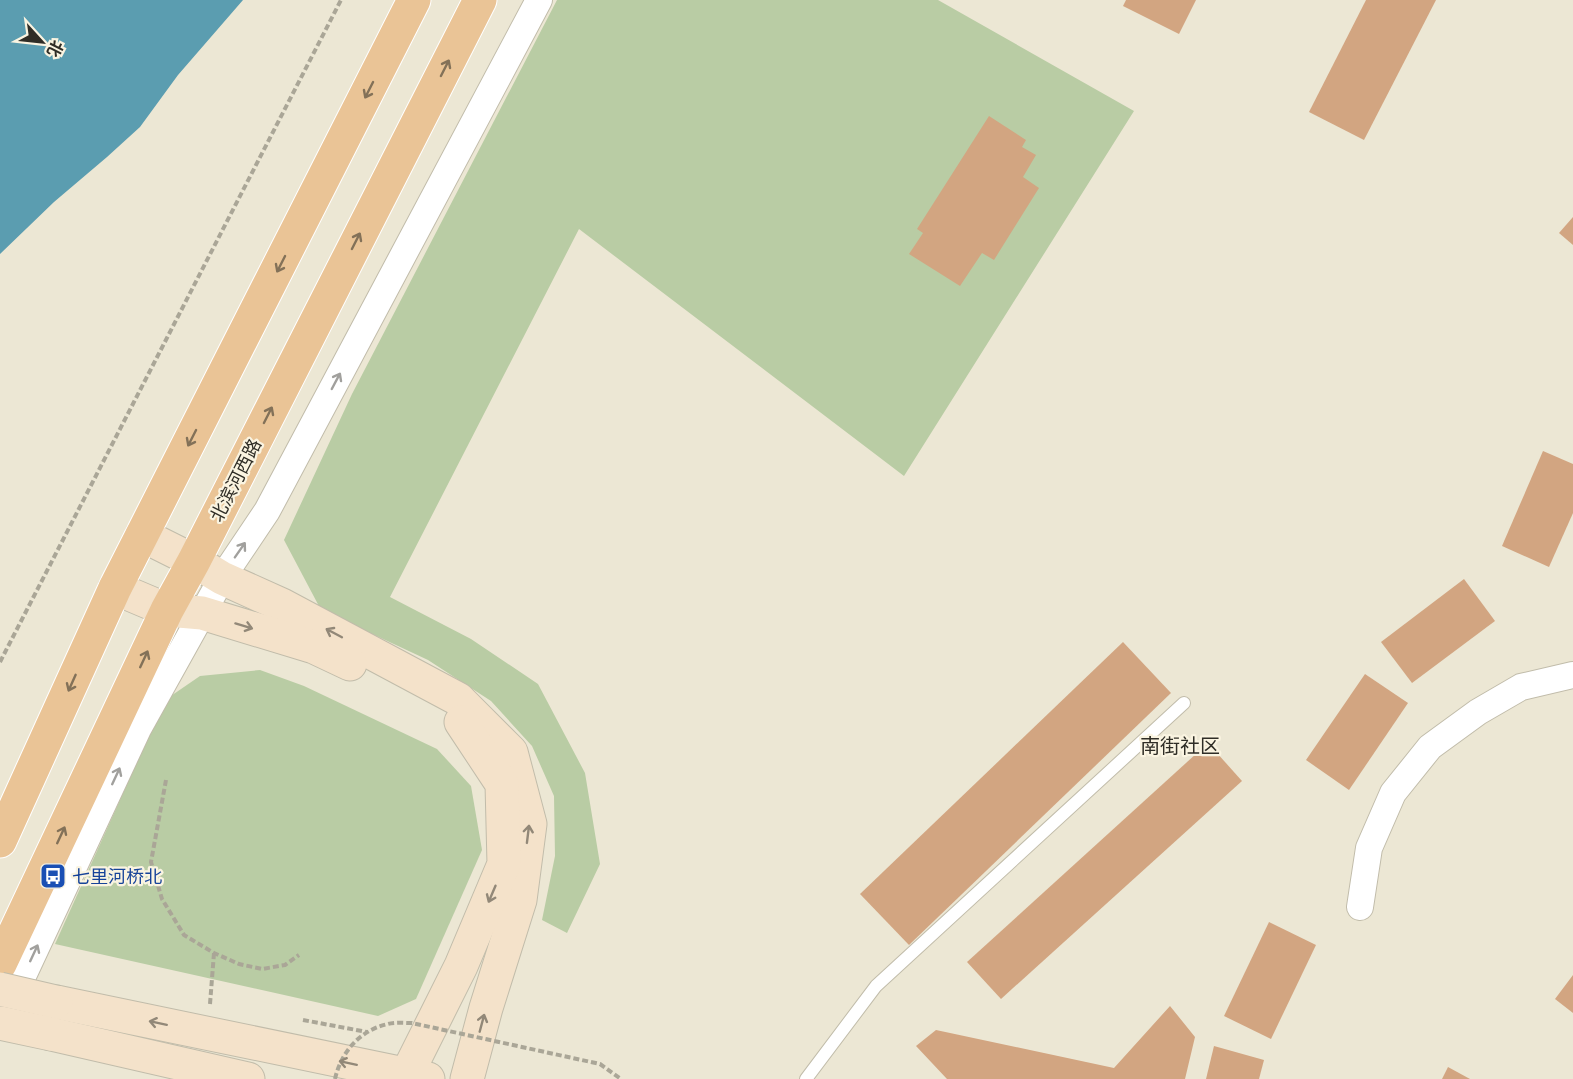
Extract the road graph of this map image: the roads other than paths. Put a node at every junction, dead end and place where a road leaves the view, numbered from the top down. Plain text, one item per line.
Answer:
1 (414, 0) edge
2 (480, 0) edge
3 (538, 0) edge
4 (142, 535) junction
5 (194, 561) junction
6 (222, 578) junction
7 (115, 588) junction
8 (167, 610) junction
9 (202, 613) junction
10 (1573, 675) edge
11 (1184, 703) dead end
12 (0, 842) edge
13 (1360, 907) dead end
14 (0, 964) edge
15 (0, 989) edge
16 (0, 1024) edge
17 (417, 1077) edge
18 (248, 1079) edge
19 (467, 1079) edge
20 (806, 1079) edge

1 -> 4 main road
5 -> 2 main road, 北滨河西路
6 -> 3 street
4 - 5 main road
4 - 7 main road
5 - 6 main road
5 - 8 main road, 北滨河西路
6 - 9 street
19 -> 6 main road
7 - 8 main road
7 -> 12 main road
8 - 9 main road
14 -> 8 main road, 北滨河西路
16 -> 9 street
9 -> 17 main road
10 - 13 street
11 - 20 lane
17 -> 15 main road, bridge
16 - 18 main road, bridge

